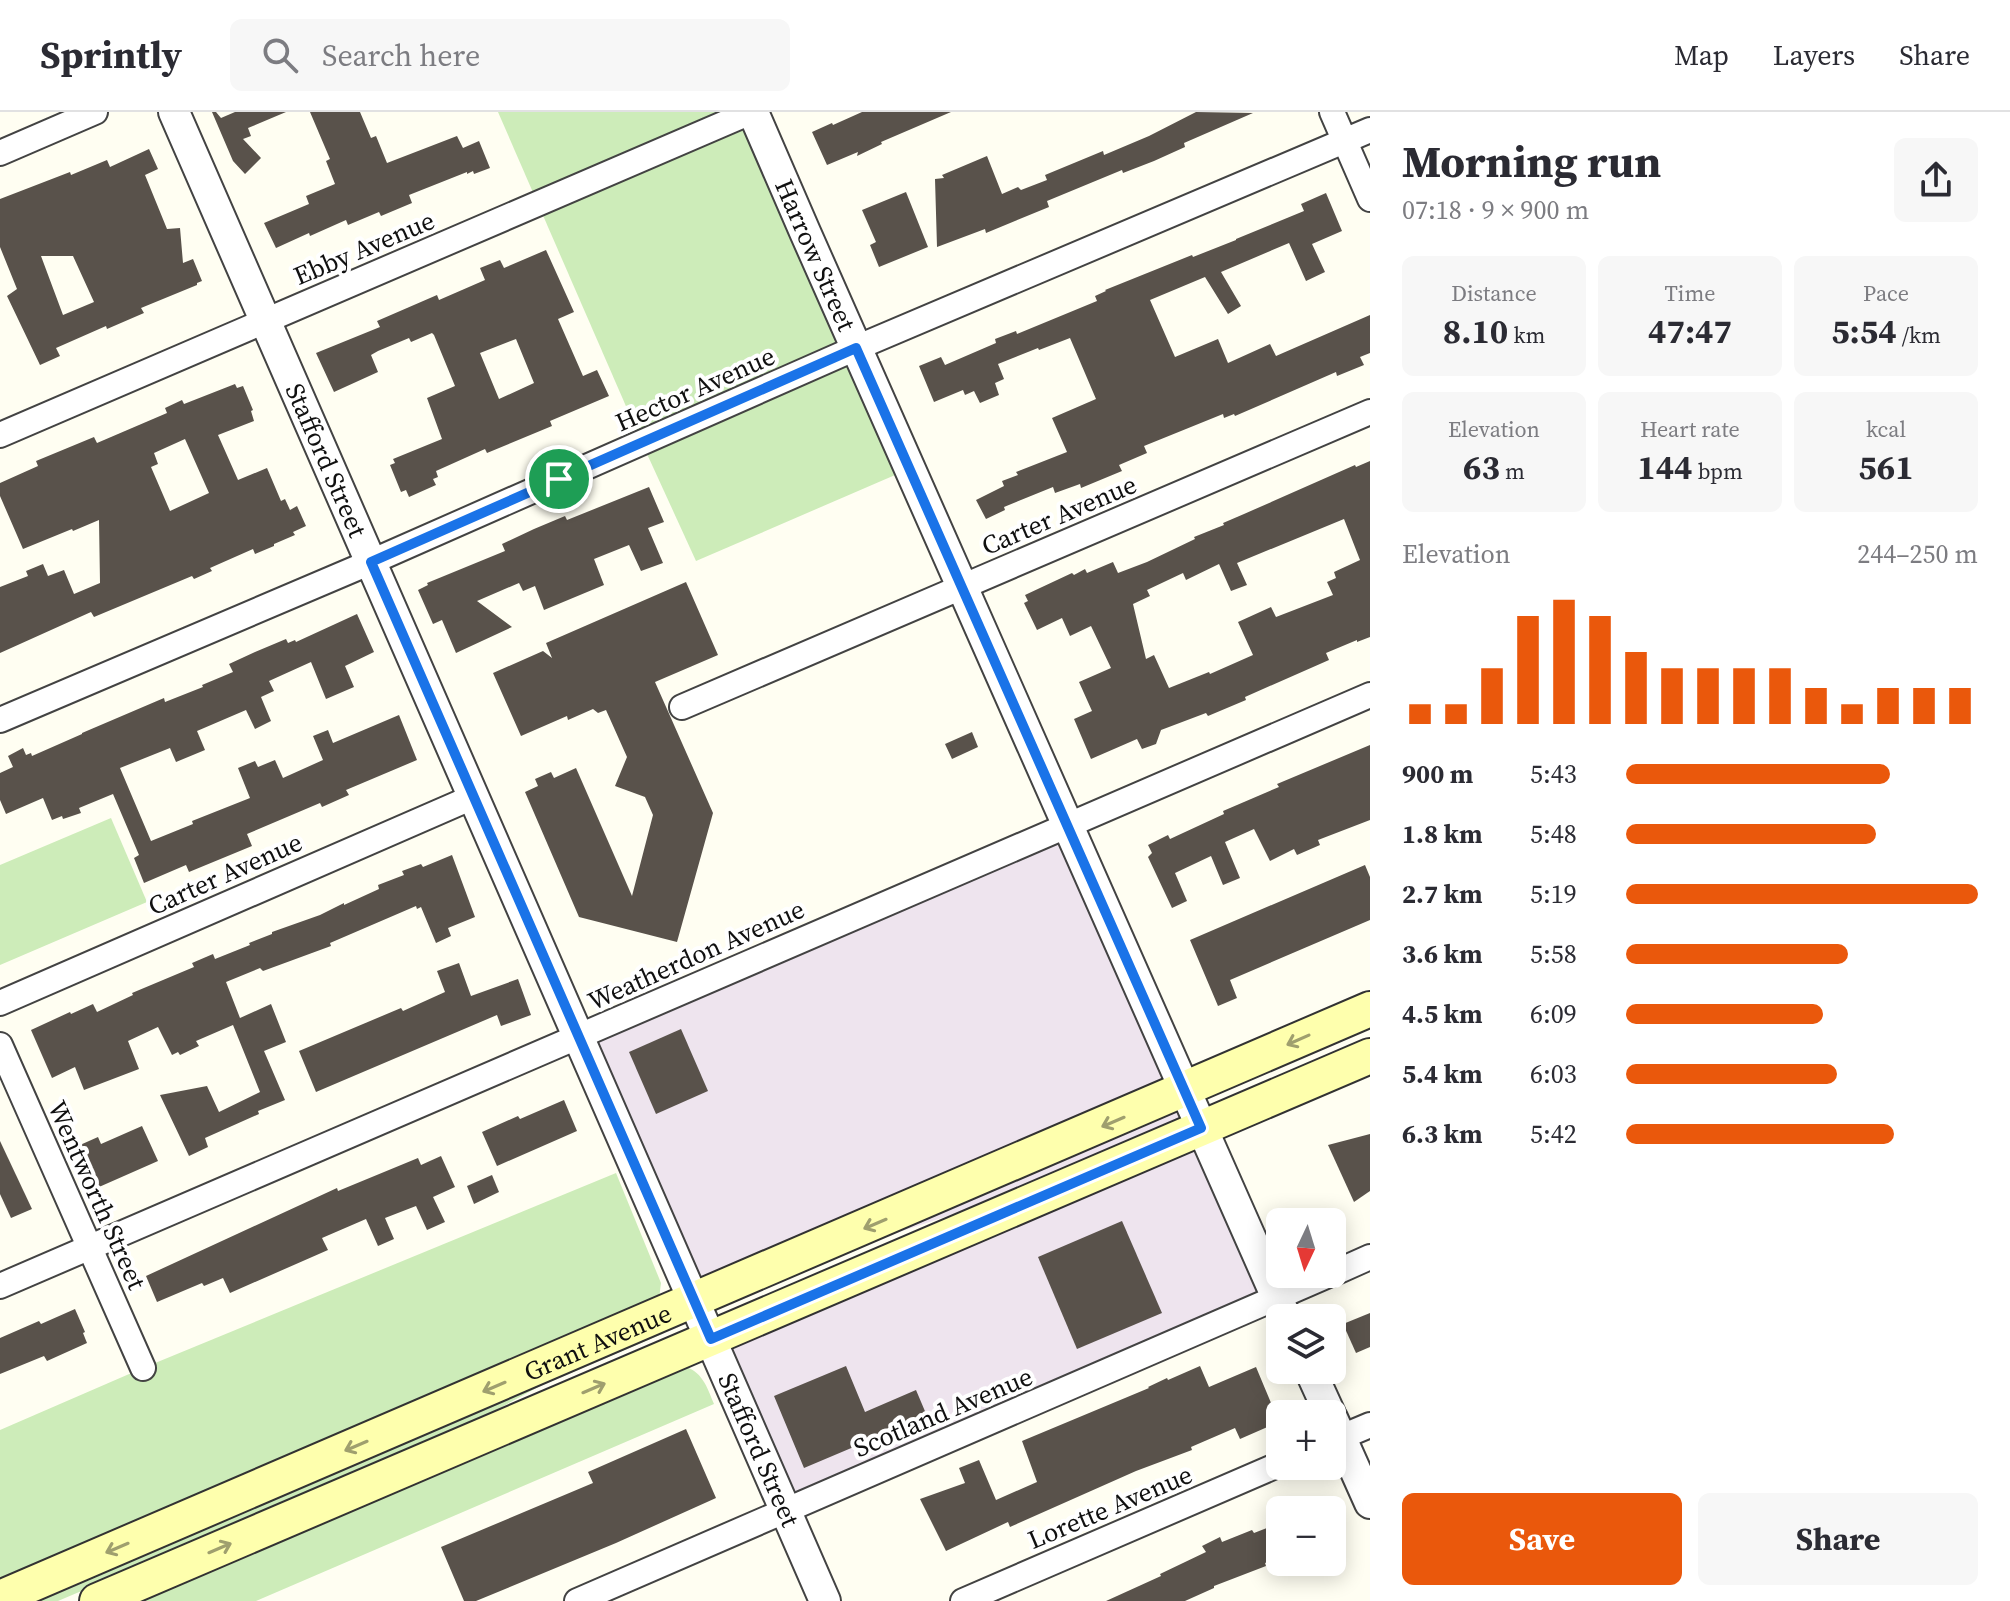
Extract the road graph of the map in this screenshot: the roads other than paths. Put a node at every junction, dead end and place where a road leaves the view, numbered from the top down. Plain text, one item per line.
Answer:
1 (95, 112) edge
2 (174, 112) edge
3 (752, 112) edge
4 (1332, 112) edge
5 (1370, 130) edge
6 (1345, 140) junction
7 (0, 153) edge
8 (1370, 199) edge
9 (265, 321) junction
10 (856, 348) junction
11 (1370, 412) edge
12 (0, 435) edge
13 (371, 562) junction
14 (962, 587) junction
15 (1370, 695) edge
16 (682, 707) dead end
17 (0, 720) edge
18 (473, 797) junction
19 (1067, 826) junction
20 (0, 1003) edge
21 (1370, 1009) edge
22 (578, 1037) junction
23 (0, 1045) edge
24 (1370, 1056) edge
25 (1185, 1091) junction
26 (1201, 1128) junction
27 (90, 1248) junction
28 (1370, 1257) edge
29 (1346, 1268) edge
30 (0, 1286) edge
31 (1311, 1288) edge
32 (694, 1302) junction
33 (1280, 1304) edge
34 (1288, 1304) edge
35 (1266, 1315) edge
36 (711, 1339) junction
37 (143, 1368) dead end
38 (1370, 1425) edge
39 (1346, 1427) edge
40 (1346, 1453) edge
41 (1266, 1470) edge
42 (1370, 1503) edge
43 (785, 1510) junction
44 (0, 1598) edge
45 (97, 1601) edge
46 (577, 1601) edge
47 (825, 1601) edge
48 (963, 1601) edge

1 - 7 street
2 - 9 street, Stafford Street
3 - 9 street, Ebby Avenue
3 - 10 street, Harrow Street
4 - 6 street
5 - 6 street, Hector Avenue
6 - 8 street
6 - 10 street, Hector Avenue
9 - 12 street, Ebby Avenue
9 - 13 street, Stafford Street
10 - 13 street, Hector Avenue
10 - 14 street, Harrow Street
11 - 14 street, Carter Avenue
13 - 17 street, Hector Avenue
13 - 18 street, Stafford Street
14 - 16 street, Carter Avenue
14 - 19 street, Harrow Street
15 - 19 street, Weatherdon Avenue
18 - 20 street, Carter Avenue
18 - 22 street, Stafford Street
19 - 22 street, Weatherdon Avenue
19 - 25 street, Harrow Street
21 -> 25 main road, Grant Avenue
22 - 27 street, Weatherdon Avenue
22 - 32 street, Stafford Street
23 - 27 street, Wentworth Street
24 - 26 main road, Grant Avenue
25 - 26 street, Harrow Street
25 -> 32 main road, Grant Avenue
26 - 33 street, Harrow Street
26 - 36 main road, Grant Avenue
27 - 30 street, Weatherdon Avenue
27 - 37 street, Wentworth Street
28 - 29 street, Scotland Avenue
31 - 34 street, Scotland Avenue
32 - 36 street, Stafford Street
32 -> 44 main road, Grant Avenue
35 - 43 street, Scotland Avenue
36 - 43 street, Stafford Street
45 -> 36 main road, Grant Avenue
38 - 39 street
40 - 42 street
41 - 48 street, Lorette Avenue
43 - 46 street, Scotland Avenue
43 - 47 street, Stafford Street

